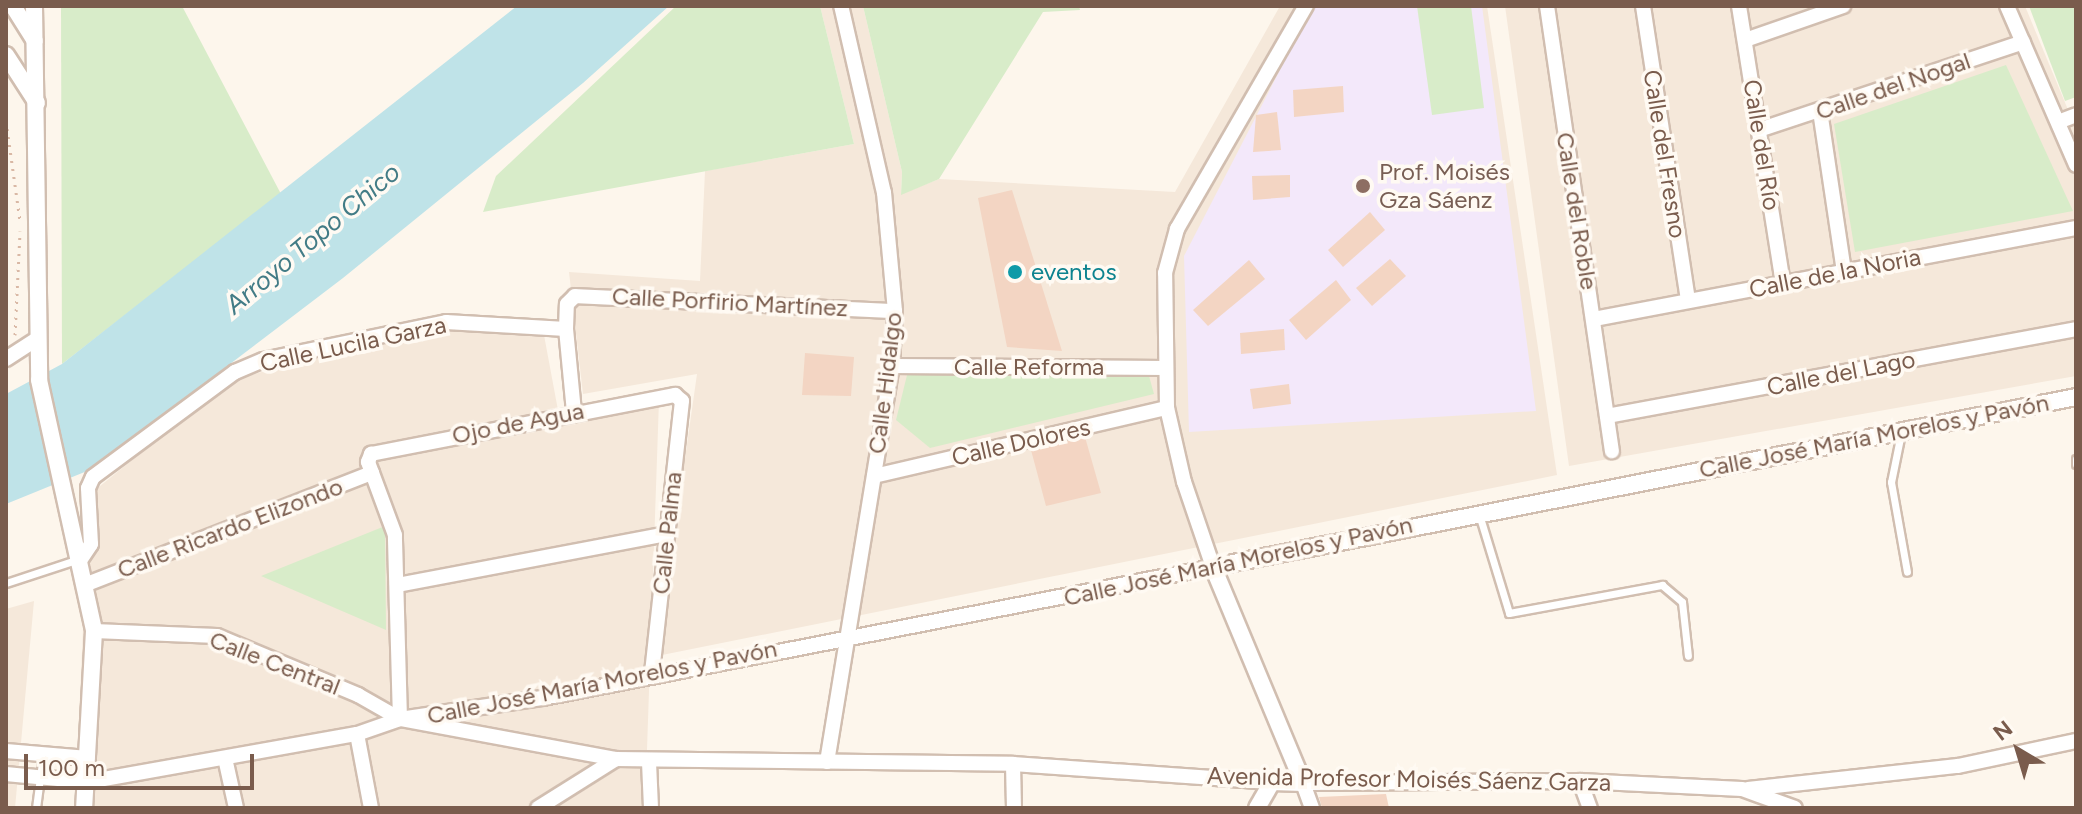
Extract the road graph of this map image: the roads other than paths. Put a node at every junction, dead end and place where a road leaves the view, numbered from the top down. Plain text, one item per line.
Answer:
1 (13, 6) edge
2 (34, 6) edge
3 (841, 6) edge
4 (1306, 6) edge
5 (1547, 6) edge
6 (1643, 6) edge
7 (1739, 6) edge
8 (1843, 6) edge
9 (2007, 6) edge
10 (1745, 40) junction
11 (2023, 42) junction
12 (36, 43) junction
13 (6, 55) edge
14 (37, 103) junction
15 (1820, 111) junction
16 (2076, 115) edge
17 (2058, 122) junction
18 (1762, 129) junction
19 (2070, 136) edge
20 (2076, 165) edge
21 (2076, 228) edge
22 (1844, 271) junction
23 (1783, 283) junction
24 (1688, 301) junction
25 (895, 311) junction
26 (1594, 319) junction
27 (566, 329) junction
28 (2076, 329) edge
29 (37, 339) junction
30 (10, 357) edge
31 (892, 366) junction
32 (1166, 368) junction
33 (675, 395) joint
34 (2076, 397) edge
35 (1167, 408) junction
36 (574, 412) junction
37 (1607, 416) junction
38 (1902, 431) junction
39 (1612, 451) dead end
40 (370, 467) junction
41 (874, 476) junction
42 (1478, 511) junction
43 (667, 534) junction
44 (81, 559) junction
45 (1213, 567) junction
46 (1907, 572) dead end
47 (6, 583) edge
48 (87, 584) junction
49 (397, 585) junction
50 (94, 631) junction
51 (847, 636) junction
52 (1688, 656) dead end
53 (652, 674) junction
54 (400, 719) junction
55 (357, 734) junction
56 (2076, 741) edge
57 (6, 751) edge
58 (43, 755) junction
59 (88, 758) junction
60 (225, 758) junction
61 (616, 759) junction
62 (649, 762) junction
63 (827, 762) junction
64 (1013, 764) junction
65 (6, 774) edge
66 (40, 778) junction
67 (1580, 781) junction
68 (87, 782) junction
69 (1272, 782) junction
70 (1303, 783) junction
71 (1742, 789) junction
72 (36, 808) edge
73 (84, 808) edge
74 (236, 808) edge
75 (371, 808) edge
76 (538, 808) edge
77 (651, 808) edge
78 (1014, 808) edge
79 (1257, 808) edge
80 (1312, 808) edge
81 (1590, 808) edge
82 (1795, 808) edge

1 - 12 street
2 - 12 street
3 - 25 street, Calle Hidalgo
4 - 32 street
5 - 26 street, Calle del Roble
6 - 24 street, Calle del Fresno
7 - 10 street, Calle del Río
8 - 10 street
9 - 11 street
10 - 18 street, Calle del Río
11 - 15 street, Calle del Nogal
11 - 17 street
12 - 14 street
13 - 14 street
14 - 29 street
15 - 18 street, Calle del Nogal
15 - 22 street
16 - 17 street
17 - 19 street
18 - 23 street, Calle del Río
19 - 20 street
21 - 22 street, Calle de la Noria
22 - 23 street, Calle de la Noria
23 - 24 street, Calle de la Noria
24 - 26 street, Calle de la Noria
25 - 27 street, Calle Porfirio Martínez
25 - 31 street, Calle Hidalgo
26 - 37 street, Calle del Roble
27 - 36 street
27 - 44 street, Calle Lucila Garza
28 - 37 street, Calle del Lago
29 - 30 street
29 - 44 street
31 - 32 street, Calle Reforma
31 - 41 street, Calle Hidalgo
32 - 35 street
33 - 36 street, Ojo de Agua
33 - 43 street, Calle Palma
34 - 38 street, Calle José María Morelos y Pavón
35 - 41 street, Calle Dolores
35 - 45 street
36 - 40 street, Ojo de Agua
37 - 39 street, Calle del Roble
38 - 42 street, Calle José María Morelos y Pavón
38 - 46 lane
40 - 48 street, Calle Ricardo Elizondo
40 - 49 street
41 - 51 street, Calle Hidalgo
42 - 45 street, Calle José María Morelos y Pavón
42 - 52 lane
43 - 49 street
43 - 53 street, Calle Palma
44 - 47 lane
44 - 48 street
45 - 51 street, Calle José María Morelos y Pavón
45 - 70 street
48 - 50 street
49 - 54 street
50 - 54 street, Calle Central
50 - 59 street
51 - 53 street, Calle José María Morelos y Pavón
51 - 63 street, Calle Hidalgo
53 - 54 street, Calle José María Morelos y Pavón
54 - 55 street, Calle José María Morelos y Pavón
54 - 61 street, Avenida Profesor Moisés Sáenz Garza
55 - 60 street, Calle José María Morelos y Pavón
55 - 75 street
56 - 71 street
57 - 58 street
58 - 59 street
58 - 66 lane
59 - 68 street
60 - 68 street, Calle José María Morelos y Pavón
60 - 74 street
61 - 62 street, Avenida Profesor Moisés Sáenz Garza
61 - 76 street
62 - 63 street, Avenida Profesor Moisés Sáenz Garza
62 - 77 street
63 - 64 street, Avenida Profesor Moisés Sáenz Garza
64 - 69 street, Avenida Profesor Moisés Sáenz Garza
64 - 78 street
65 - 66 street, Calle José María Morelos y Pavón
66 - 68 street, Calle José María Morelos y Pavón
66 - 72 lane
67 - 70 street, Avenida Profesor Moisés Sáenz Garza
67 - 71 street, Avenida Profesor Moisés Sáenz Garza
67 - 81 street
68 - 73 street
69 - 70 street, Avenida Profesor Moisés Sáenz Garza
69 - 79 street
70 - 80 street
71 - 82 street, Avenida Profesor Moisés Sáenz Garza

